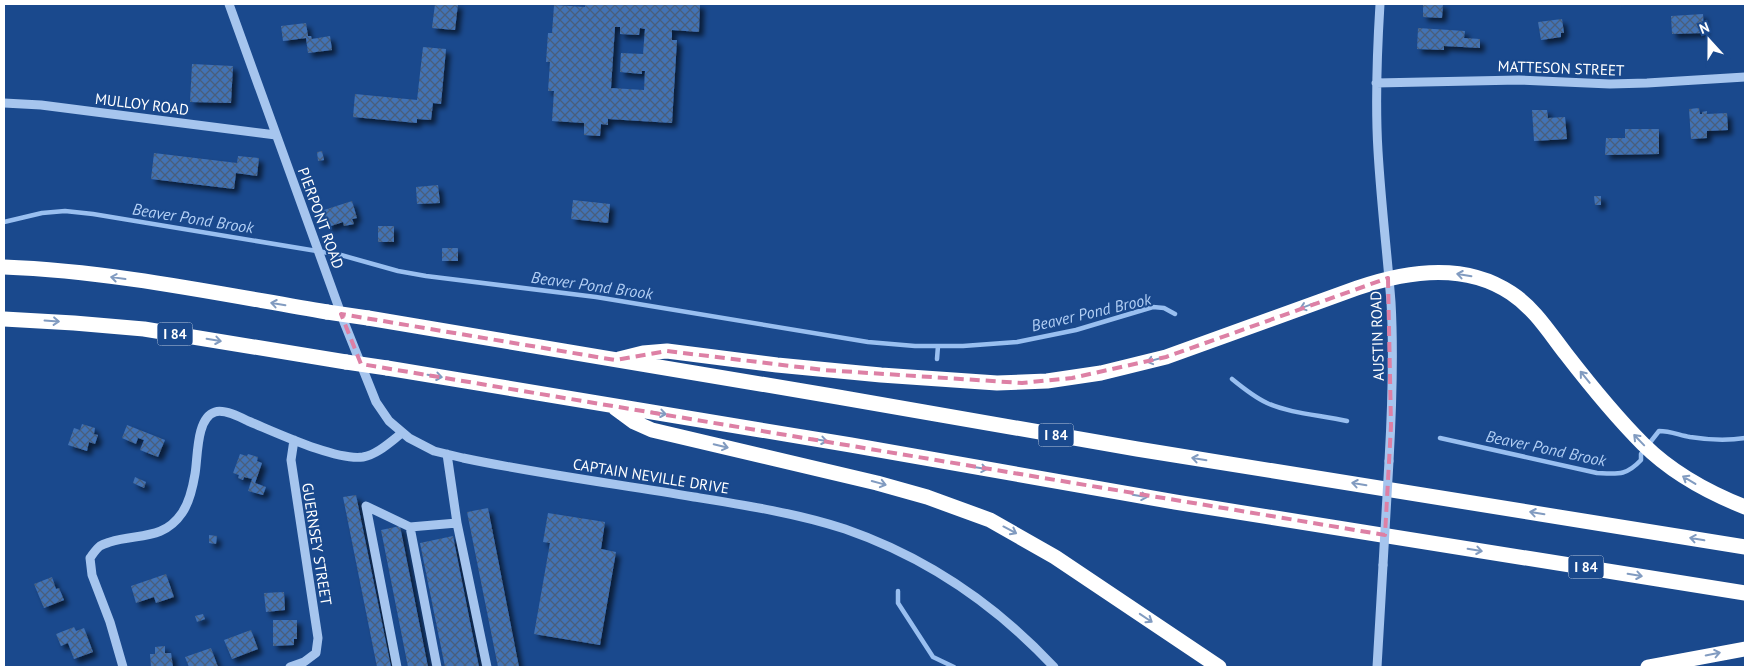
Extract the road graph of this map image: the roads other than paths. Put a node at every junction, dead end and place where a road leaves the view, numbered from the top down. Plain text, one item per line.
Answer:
1 (229, 4) edge
2 (1380, 4) edge
3 (1745, 77) edge
4 (1376, 83) junction
5 (4, 103) edge
6 (276, 135) junction
7 (4, 268) edge
8 (1388, 278) junction
9 (4, 319) edge
10 (616, 360) junction
11 (611, 406) junction
12 (402, 433) junction
13 (294, 440) junction
14 (447, 454) junction
15 (1745, 507) edge
16 (457, 523) junction
17 (410, 527) junction
18 (1745, 547) edge
19 (1745, 594) edge
20 (1745, 649) edge
21 (123, 667) edge
22 (290, 667) edge
23 (397, 667) edge
24 (437, 667) edge
25 (487, 667) edge
26 (1054, 667) edge
27 (1219, 667) edge
28 (1377, 667) edge
29 (1648, 667) edge

1 - 6 street, PIERPONT ROAD
2 - 4 street, AUSTIN ROAD
3 - 4 street, MATTESON STREET
4 - 8 street, AUSTIN ROAD
5 - 6 street, MULLOY ROAD
6 - 12 street, PIERPONT ROAD
10 -> 7 highway, I 84, bridge
8 -> 10 highway
15 -> 8 highway
8 - 28 street, AUSTIN ROAD, bridge
9 -> 11 highway, I 84, bridge
18 -> 10 highway, I 84
11 -> 19 highway, I 84
11 -> 27 highway
12 - 13 street
12 - 14 street, CAPTAIN NEVILLE DRIVE
13 - 21 street
13 - 22 street, GUERNSEY STREET
14 - 16 street
14 - 26 street, CAPTAIN NEVILLE DRIVE
16 - 17 street
16 - 25 street
17 - 23 street
17 - 24 street
29 -> 20 highway

